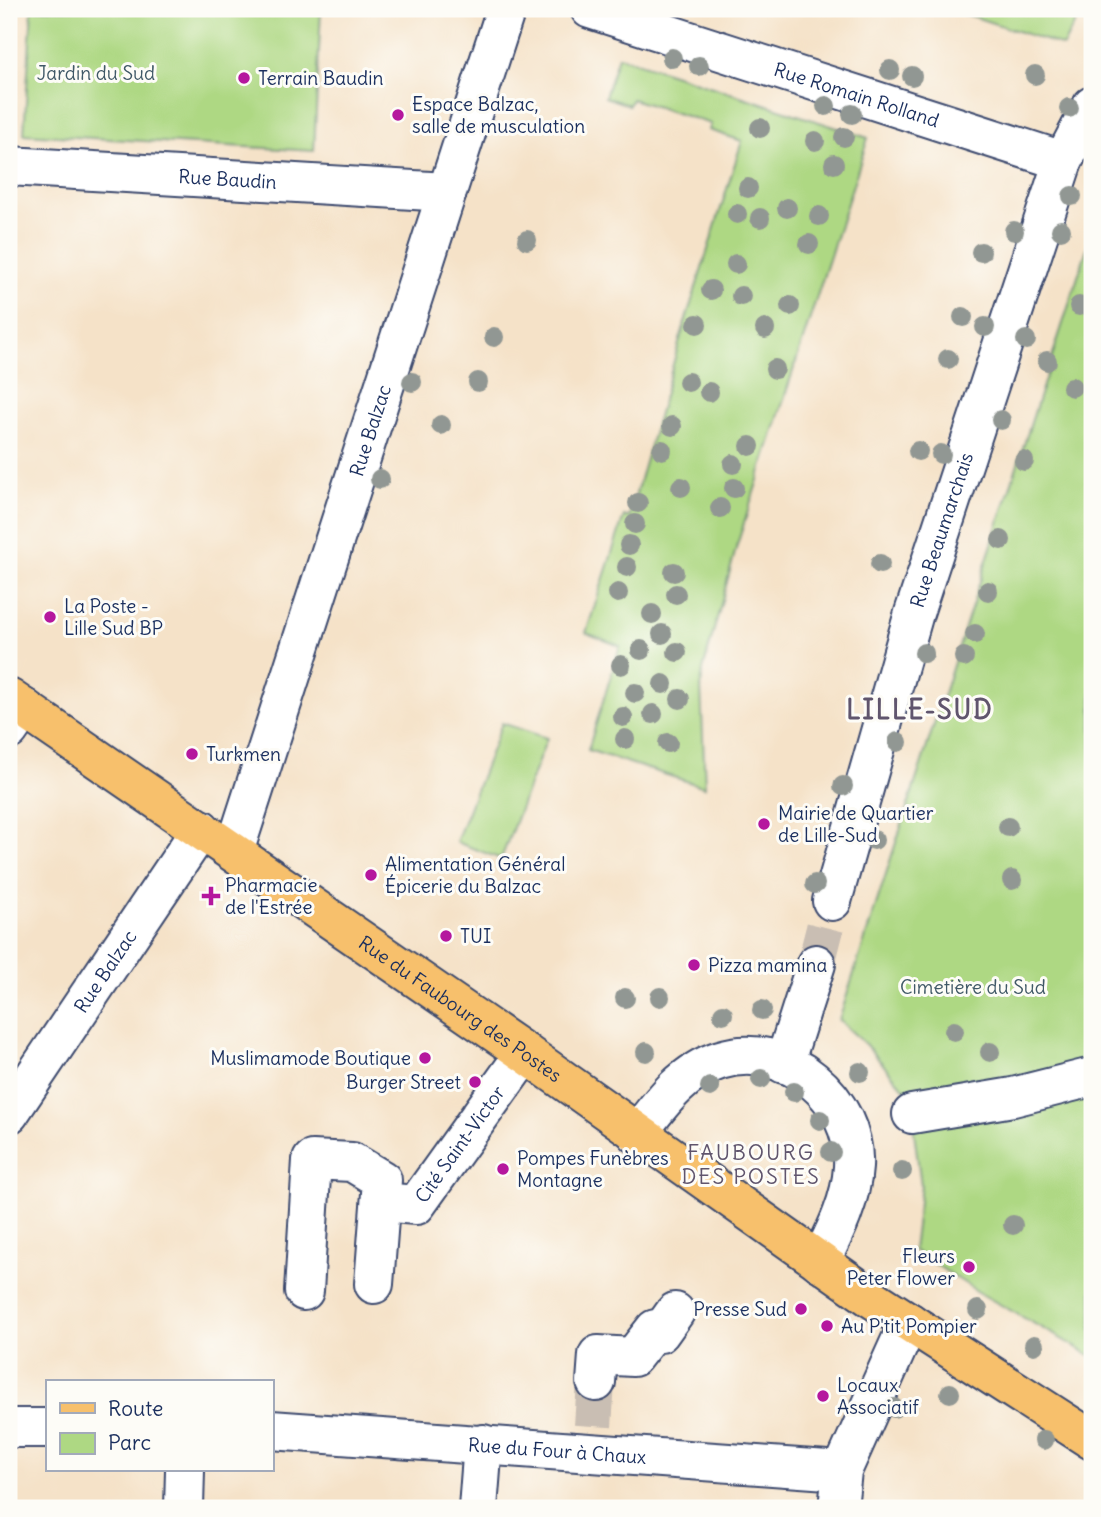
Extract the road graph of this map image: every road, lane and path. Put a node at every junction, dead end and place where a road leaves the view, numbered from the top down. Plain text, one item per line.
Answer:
1 (506, 9) edge
2 (590, 9) edge
3 (1092, 106) edge
4 (1063, 161) junction
5 (9, 166) edge
6 (447, 192) junction
7 (14, 712) edge
8 (201, 829) junction
9 (234, 852) junction
10 (832, 901) tunnel mouth
11 (816, 964) tunnel mouth
12 (525, 1053) junction
13 (784, 1064) junction
14 (1092, 1077) edge
15 (9, 1114) edge
16 (912, 1114) dead end
17 (637, 1134) junction
18 (381, 1202) junction
19 (820, 1262) junction
20 (374, 1284) dead end
21 (304, 1291) dead end
22 (675, 1312) dead end
23 (909, 1322) junction
24 (596, 1382) tunnel mouth
25 (9, 1428) edge
26 (46, 1428) edge
27 (273, 1430) edge
28 (1092, 1440) edge
29 (483, 1444) junction
30 (842, 1471) junction
31 (185, 1472) edge
32 (184, 1508) edge
33 (478, 1508) edge
34 (838, 1508) edge

1 - 6 street, Rue Balzac
2 - 4 street, Rue Romain Rolland
3 - 4 street
4 - 10 street, Rue Beaumarchais
5 - 6 street, Rue Baudin
6 - 9 street, Rue Balzac
7 - 8 main road, Rue du Faubourg des Postes
8 - 9 main road, Rue du Faubourg des Postes
8 - 15 street, Rue Balzac
9 - 12 main road, Rue du Faubourg des Postes
11 - 13 street
12 - 17 main road, Rue du Faubourg des Postes
12 - 18 street, Cité Saint-Victor
13 - 17 street
13 - 19 street
14 - 16 street
17 - 19 main road, Rue du Faubourg des Postes
18 - 20 street, Cité Saint-Victor
18 - 21 street, Cité Saint-Victor
19 - 23 main road, Rue du Faubourg des Postes
22 - 24 street
23 - 28 main road, Rue du Faubourg des Postes
23 - 30 street
25 - 26 street
27 - 29 street, Rue du Four à Chaux
29 - 30 street, Rue du Four à Chaux
29 - 33 street
30 - 34 street
31 - 32 street

